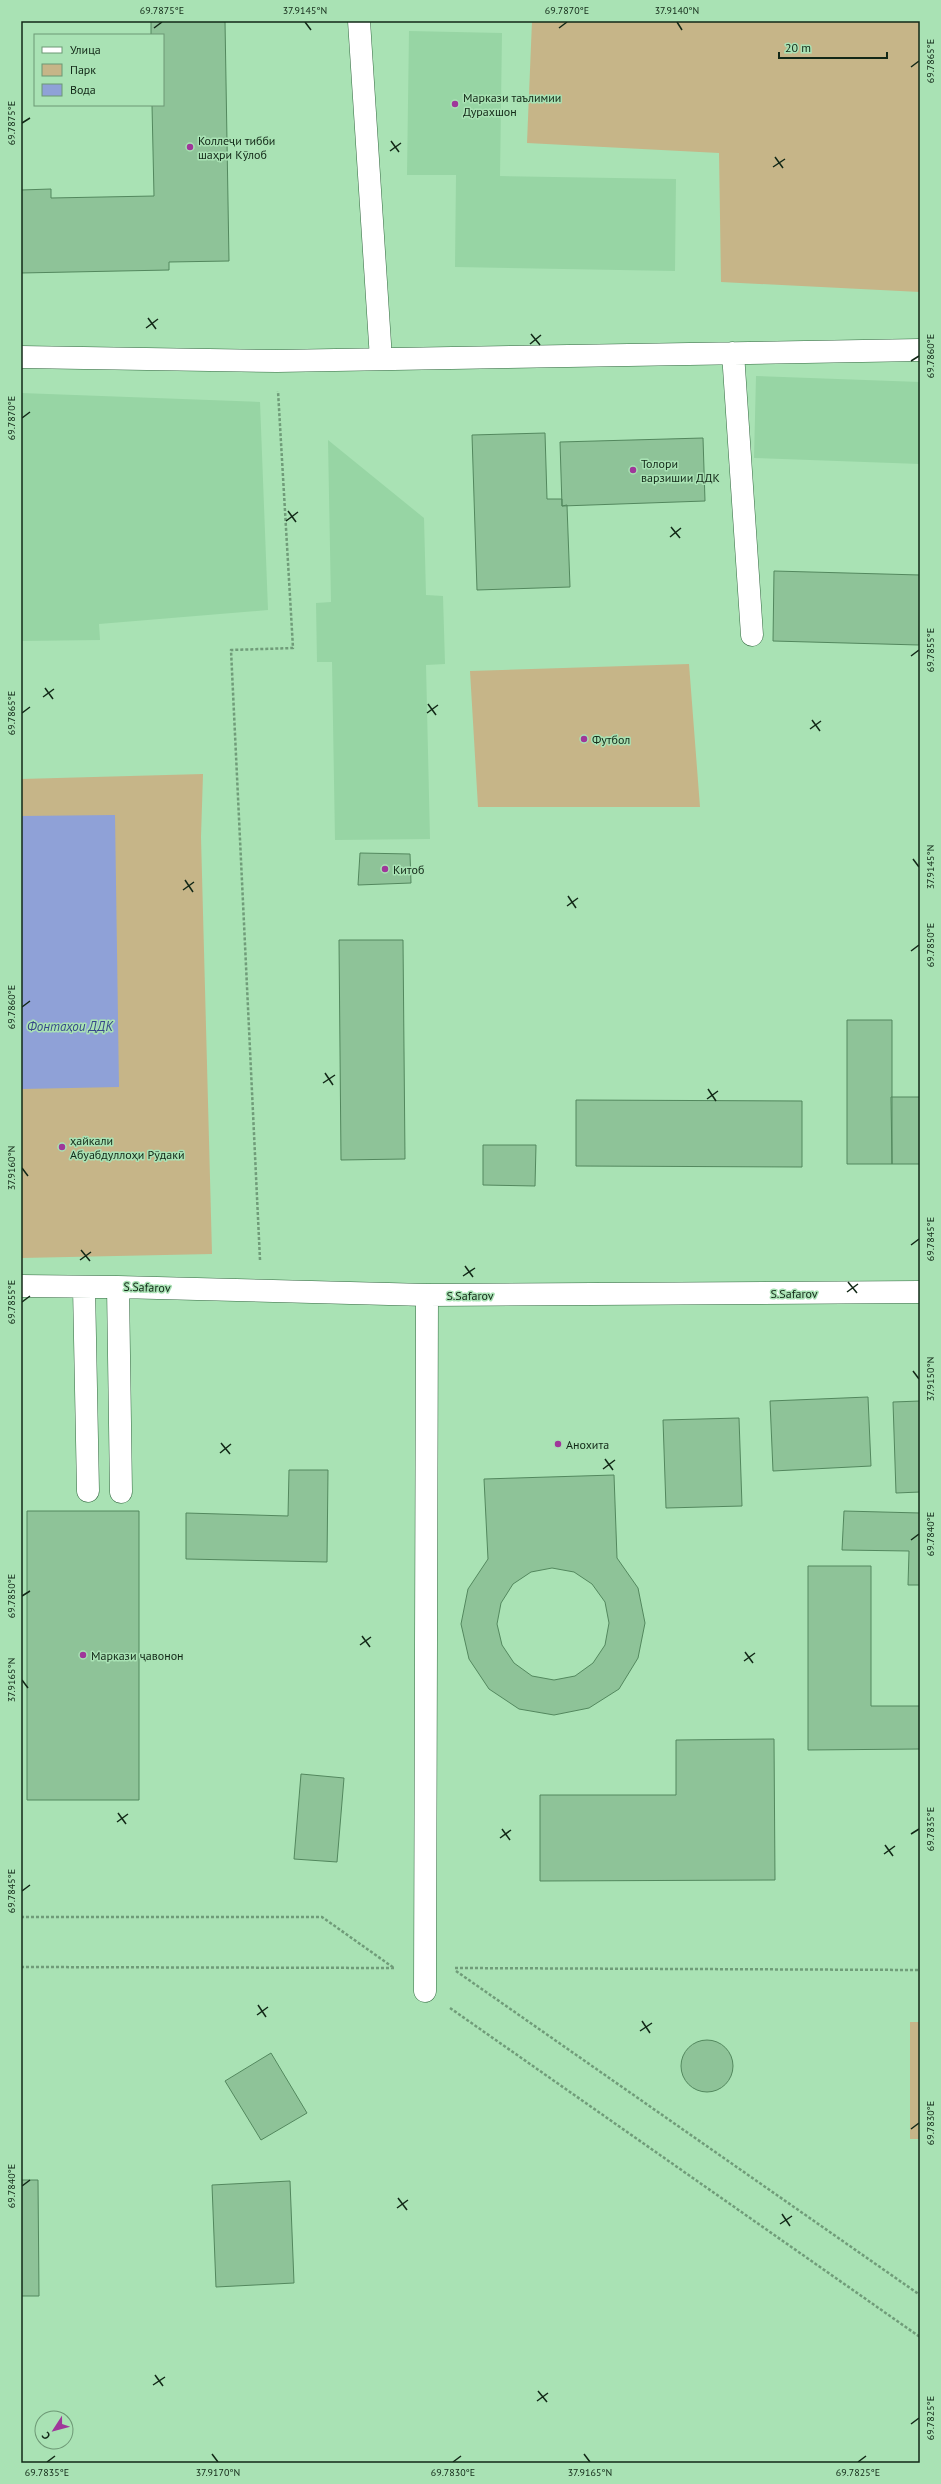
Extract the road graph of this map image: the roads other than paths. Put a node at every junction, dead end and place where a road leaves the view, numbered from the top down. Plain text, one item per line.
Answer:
1 (359, 21) edge
2 (920, 350) edge
3 (733, 353) junction
4 (21, 356) edge
5 (381, 359) junction
6 (752, 635) dead end
7 (21, 1286) edge
8 (118, 1287) junction
9 (84, 1288) junction
10 (920, 1292) edge
11 (427, 1295) junction
12 (88, 1491) dead end
13 (121, 1492) dead end
14 (425, 1990) road end

1 - 5 street
2 - 3 street
3 - 5 street
3 - 6 street
4 - 5 street
7 - 9 street, S.Safarov
8 - 9 street, S.Safarov
8 - 11 street, S.Safarov
8 - 13 street
9 - 12 street
10 - 11 street, S.Safarov
11 - 14 street

